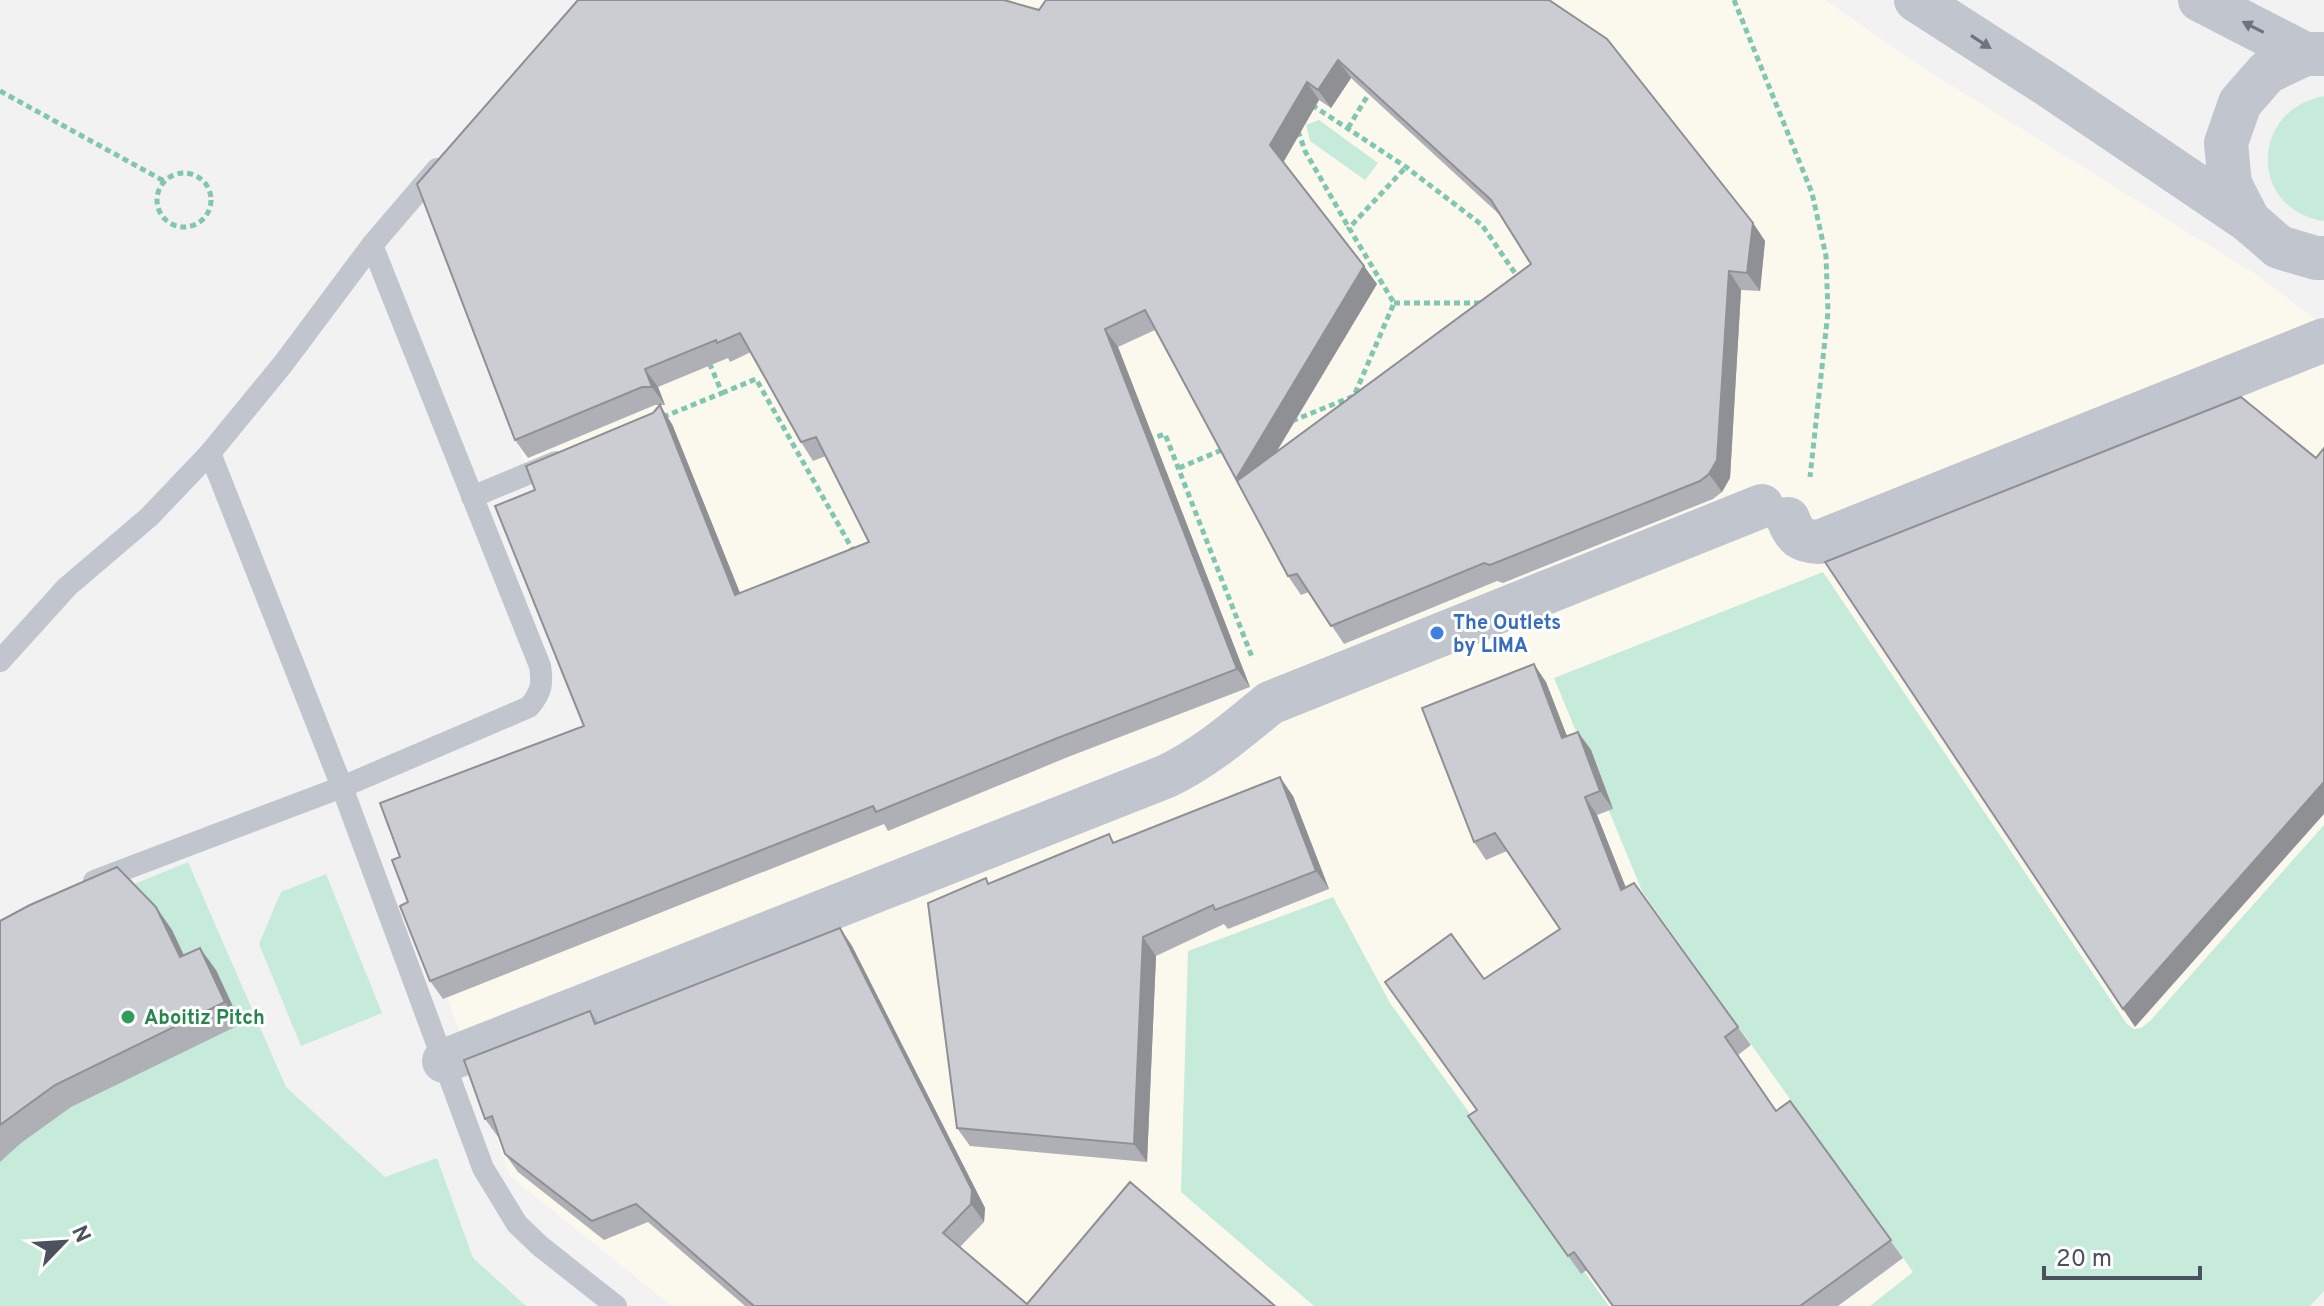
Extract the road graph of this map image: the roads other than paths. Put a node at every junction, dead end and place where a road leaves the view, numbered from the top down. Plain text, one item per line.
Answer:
1 (1916, 0) edge
2 (2200, 0) edge
3 (2317, 53) edge
4 (451, 152) edge
5 (2249, 221) junction
6 (372, 245) junction
7 (2321, 261) edge
8 (2324, 340) edge
9 (210, 453) junction
10 (573, 455) edge
11 (472, 497) junction
12 (0, 661) edge
13 (342, 787) junction
14 (81, 887) edge
15 (444, 1061) junction
16 (616, 1306) edge

1 -> 5 street
3 -> 2 street
3 - 5 street
4 - 6 lane
5 - 7 street
6 - 9 lane
6 - 11 lane
8 - 15 street
9 - 12 lane
9 - 13 lane
10 - 11 lane
11 - 13 lane
13 - 14 lane
13 - 15 lane
15 - 16 lane

